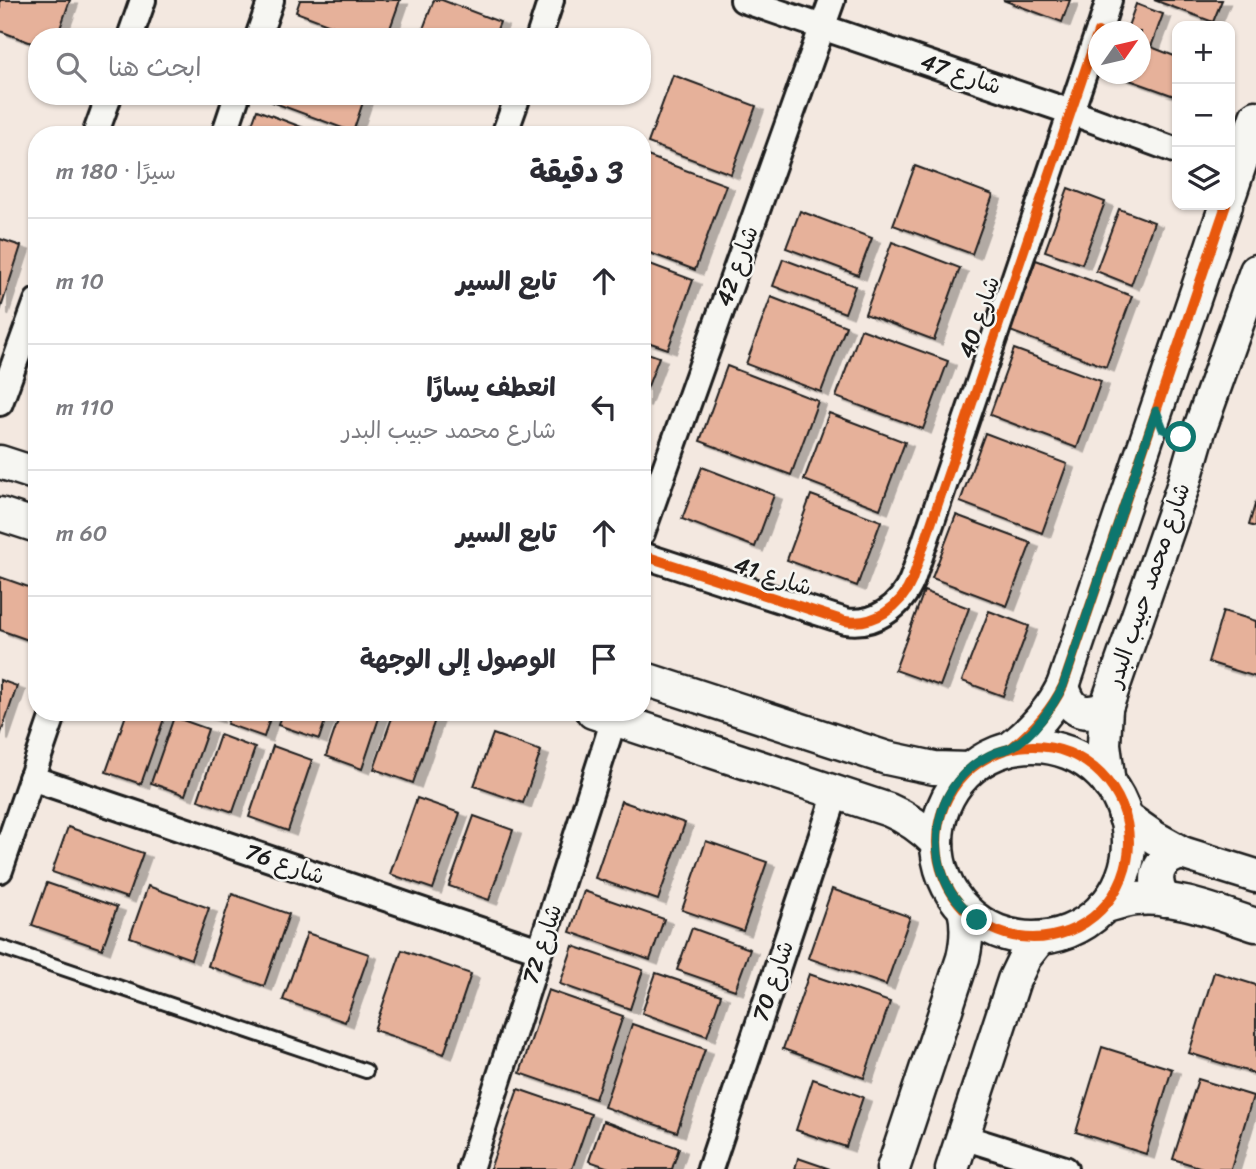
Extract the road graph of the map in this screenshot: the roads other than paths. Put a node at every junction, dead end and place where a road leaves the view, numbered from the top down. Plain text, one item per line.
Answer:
1 (143, 0) edge
2 (271, 0) edge
3 (551, 0) edge
4 (743, 0) edge
5 (832, 0) edge
6 (1109, 0) edge
7 (1102, 21) edge
8 (823, 27) junction
9 (133, 28) edge
10 (261, 28) edge
11 (541, 28) edge
12 (1088, 61) edge
13 (106, 105) edge
14 (234, 105) edge
15 (515, 105) edge
16 (1071, 111) junction
17 (1256, 117) edge
18 (99, 126) edge
19 (227, 126) edge
20 (508, 126) edge
21 (1172, 149) edge
22 (1235, 171) edge
23 (1224, 210) edge
24 (1256, 271) edge
25 (28, 339) edge
26 (0, 403) edge
27 (1156, 411) junction
28 (1199, 431) junction
29 (0, 462) edge
30 (1136, 470) junction
31 (28, 471) edge
32 (1183, 486) junction
33 (651, 508) edge
34 (0, 514) edge
35 (28, 523) edge
36 (651, 558) edge
37 (890, 610) joint
38 (651, 681) edge
39 (1063, 686) junction
40 (1107, 708) junction
41 (51, 721) edge
42 (603, 721) edge
43 (619, 721) edge
44 (1011, 748) junction
45 (969, 769) junction
46 (32, 778) junction
47 (1109, 784) junction
48 (836, 793) junction
49 (1125, 817) junction
50 (937, 843) junction
51 (1182, 853) junction
52 (0, 870) edge
53 (1256, 876) edge
54 (1166, 900) junction
55 (1103, 907) junction
56 (964, 909) junction
57 (1256, 925) edge
58 (1040, 938) junction
59 (0, 947) edge
60 (540, 950) junction
61 (366, 1071) dead end
62 (963, 1137) junction
63 (470, 1169) edge
64 (710, 1169) edge
65 (893, 1169) edge
66 (952, 1169) edge
67 (1065, 1169) edge

1 - 9 street
2 - 10 street
3 - 11 street
4 - 8 street, شارع 47
5 - 8 street, شارع 42
6 - 7 street, شارع 40
8 - 16 street, شارع 47
8 - 33 street, شارع 42
12 - 16 street, شارع 40
13 - 18 street
14 - 19 street
15 - 20 street
16 - 21 street, شارع 47
16 - 37 street, شارع 40
17 - 22 street
23 - 27 street, شارع محمد حبيب البدر
24 - 28 street, شارع محمد حبيب البدر
25 - 26 street
27 - 28 street
27 - 30 street, شارع محمد حبيب البدر
28 - 32 street, شارع محمد حبيب البدر
29 - 31 street
30 - 32 street
30 - 39 street, شارع محمد حبيب البدر
32 - 40 street, شارع محمد حبيب البدر
34 - 35 street
36 - 37 street, شارع 41
38 - 45 street
39 - 40 street
39 - 44 street, شارع محمد حبيب البدر
40 - 47 street, شارع محمد حبيب البدر
41 - 46 street
42 - 60 street, شارع 72
43 - 48 street
44 - 45 street
44 - 47 street
45 - 50 street
46 - 52 street
46 - 60 street, شارع 76
47 - 49 street
48 - 50 street
48 - 64 street, شارع 70
49 - 51 street
49 - 55 street
50 - 56 street
51 - 53 street
51 - 54 street
54 - 55 street
54 - 57 street
55 - 58 street
56 - 58 street
56 - 65 street
58 - 62 street
59 - 61 lane
60 - 63 street, شارع 72
62 - 66 street
62 - 67 street

